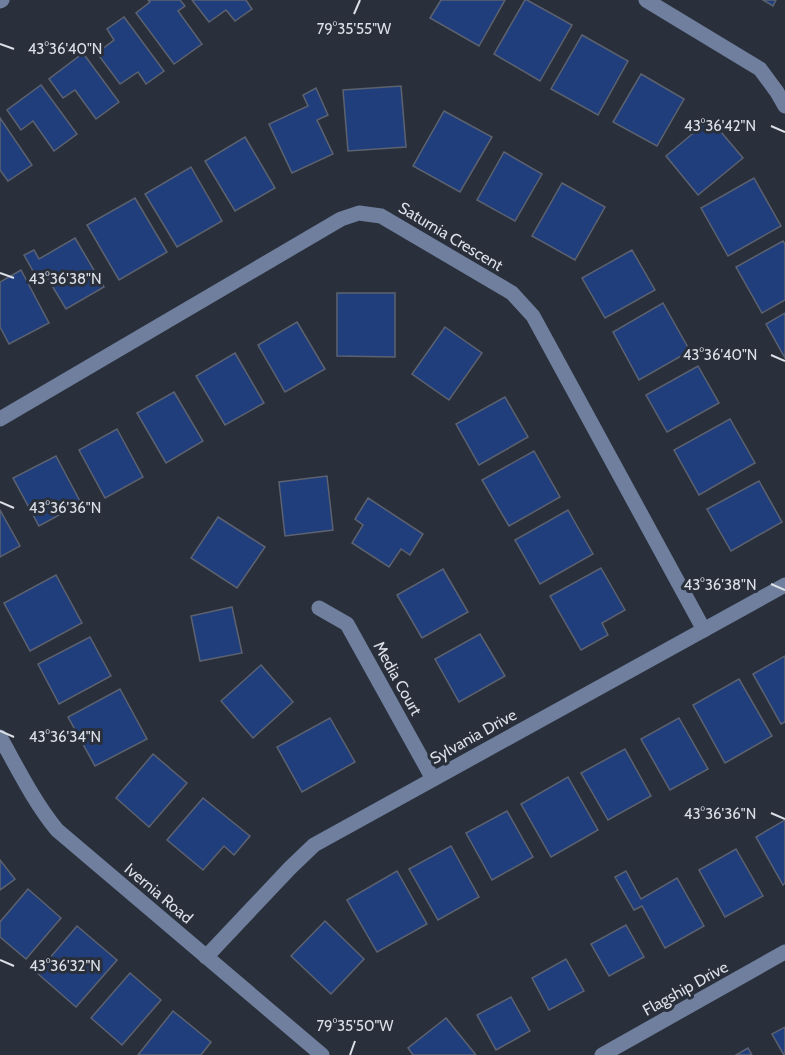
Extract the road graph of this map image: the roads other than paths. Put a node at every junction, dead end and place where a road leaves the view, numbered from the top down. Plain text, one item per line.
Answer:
1 (646, 0) edge
2 (785, 105) edge
3 (0, 419) edge
4 (785, 585) edge
5 (319, 608) dead end
6 (704, 630) junction
7 (0, 737) edge
8 (433, 779) junction
9 (785, 952) edge
10 (206, 957) junction
11 (322, 1055) edge
12 (602, 1055) edge

1 - 2 street
3 - 6 street, Saturnia Crescent
4 - 6 street, Sylvania Drive
5 - 8 street, Media Court
6 - 8 street, Sylvania Drive
7 - 10 street, Ivernia Road
8 - 10 street, Sylvania Drive
9 - 12 street, Flagship Drive
10 - 11 street, Ivernia Road

